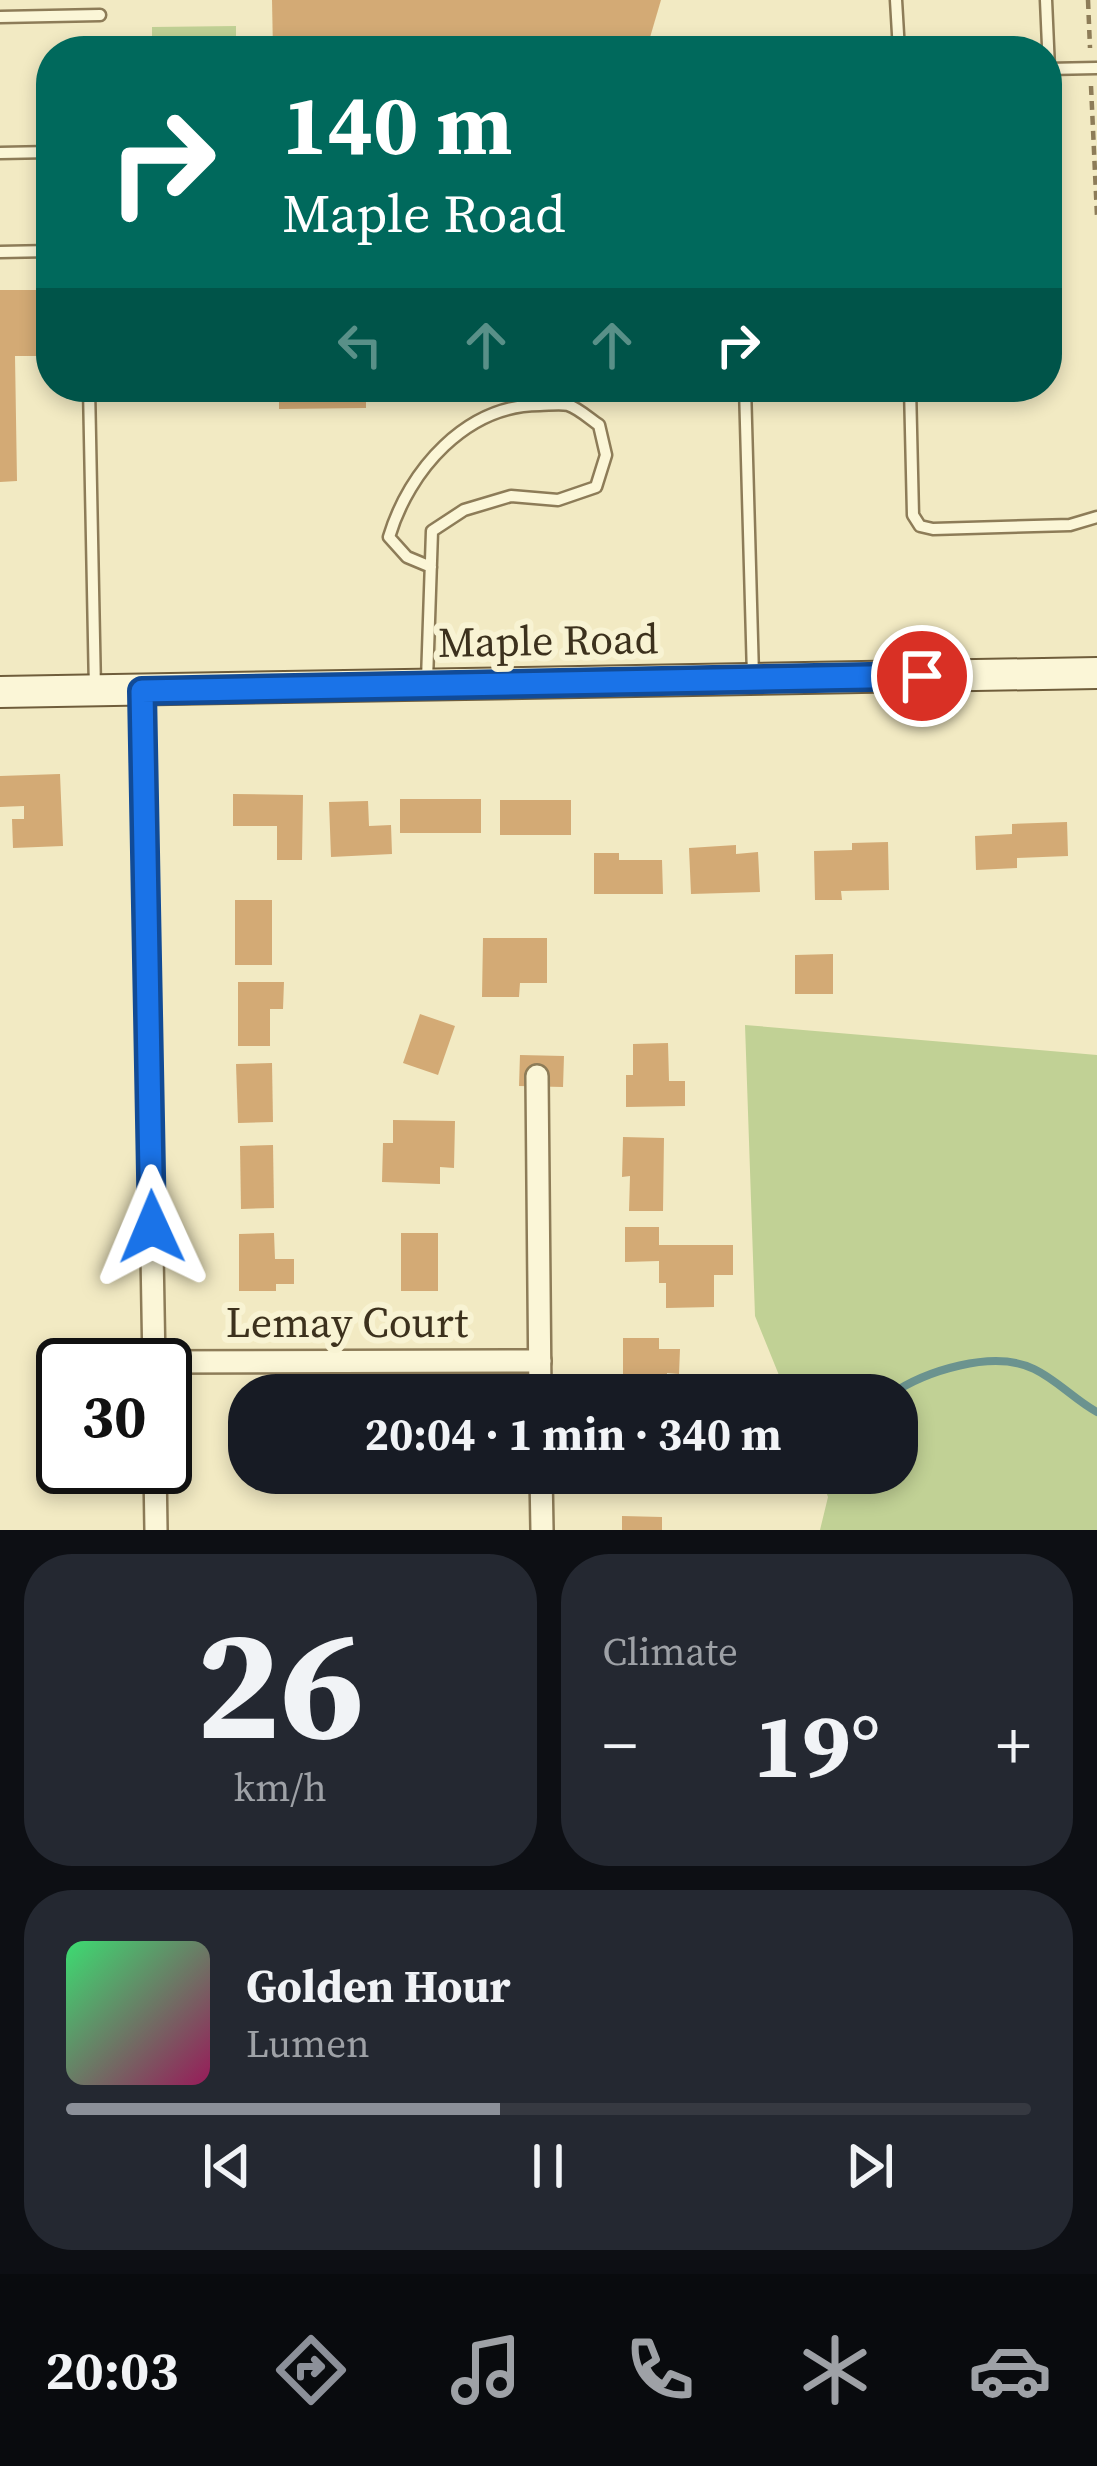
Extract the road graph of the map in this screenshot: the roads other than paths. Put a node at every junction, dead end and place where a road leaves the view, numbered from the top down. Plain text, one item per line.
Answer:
1 (896, 0) edge
2 (1046, 0) edge
3 (100, 15) dead end
4 (0, 16) edge
5 (898, 36) edge
6 (1047, 36) edge
7 (1097, 68) edge
8 (1062, 69) edge
9 (36, 152) edge
10 (0, 153) edge
11 (36, 251) edge
12 (0, 252) edge
13 (88, 402) edge
14 (745, 402) edge
15 (910, 402) edge
16 (1097, 517) edge
17 (430, 567) junction
18 (1097, 673) edge
19 (753, 679) junction
20 (427, 683) junction
21 (142, 691) junction
22 (0, 692) edge
23 (95, 692) junction
24 (538, 1076) dead end
25 (154, 1338) edge
26 (540, 1361) junction
27 (192, 1364) edge
28 (540, 1374) edge
29 (155, 1494) edge
30 (542, 1494) edge
31 (156, 1530) edge
32 (542, 1530) edge

1 - 5 lane
2 - 6 lane
3 - 4 lane
7 - 8 lane
9 - 10 lane
11 - 12 lane
13 - 23 lane
14 - 19 lane
15 - 16 lane
17 - 17 lane
17 - 20 lane
18 - 19 main road, Maple Road
19 - 20 main road, Maple Road
20 - 21 main road, Maple Road
21 - 23 main road, Maple Road
21 - 25 street
22 - 23 main road, Maple Road
24 - 26 street
26 - 27 street, Lemay Court
26 - 28 street
29 - 31 street
30 - 32 street

